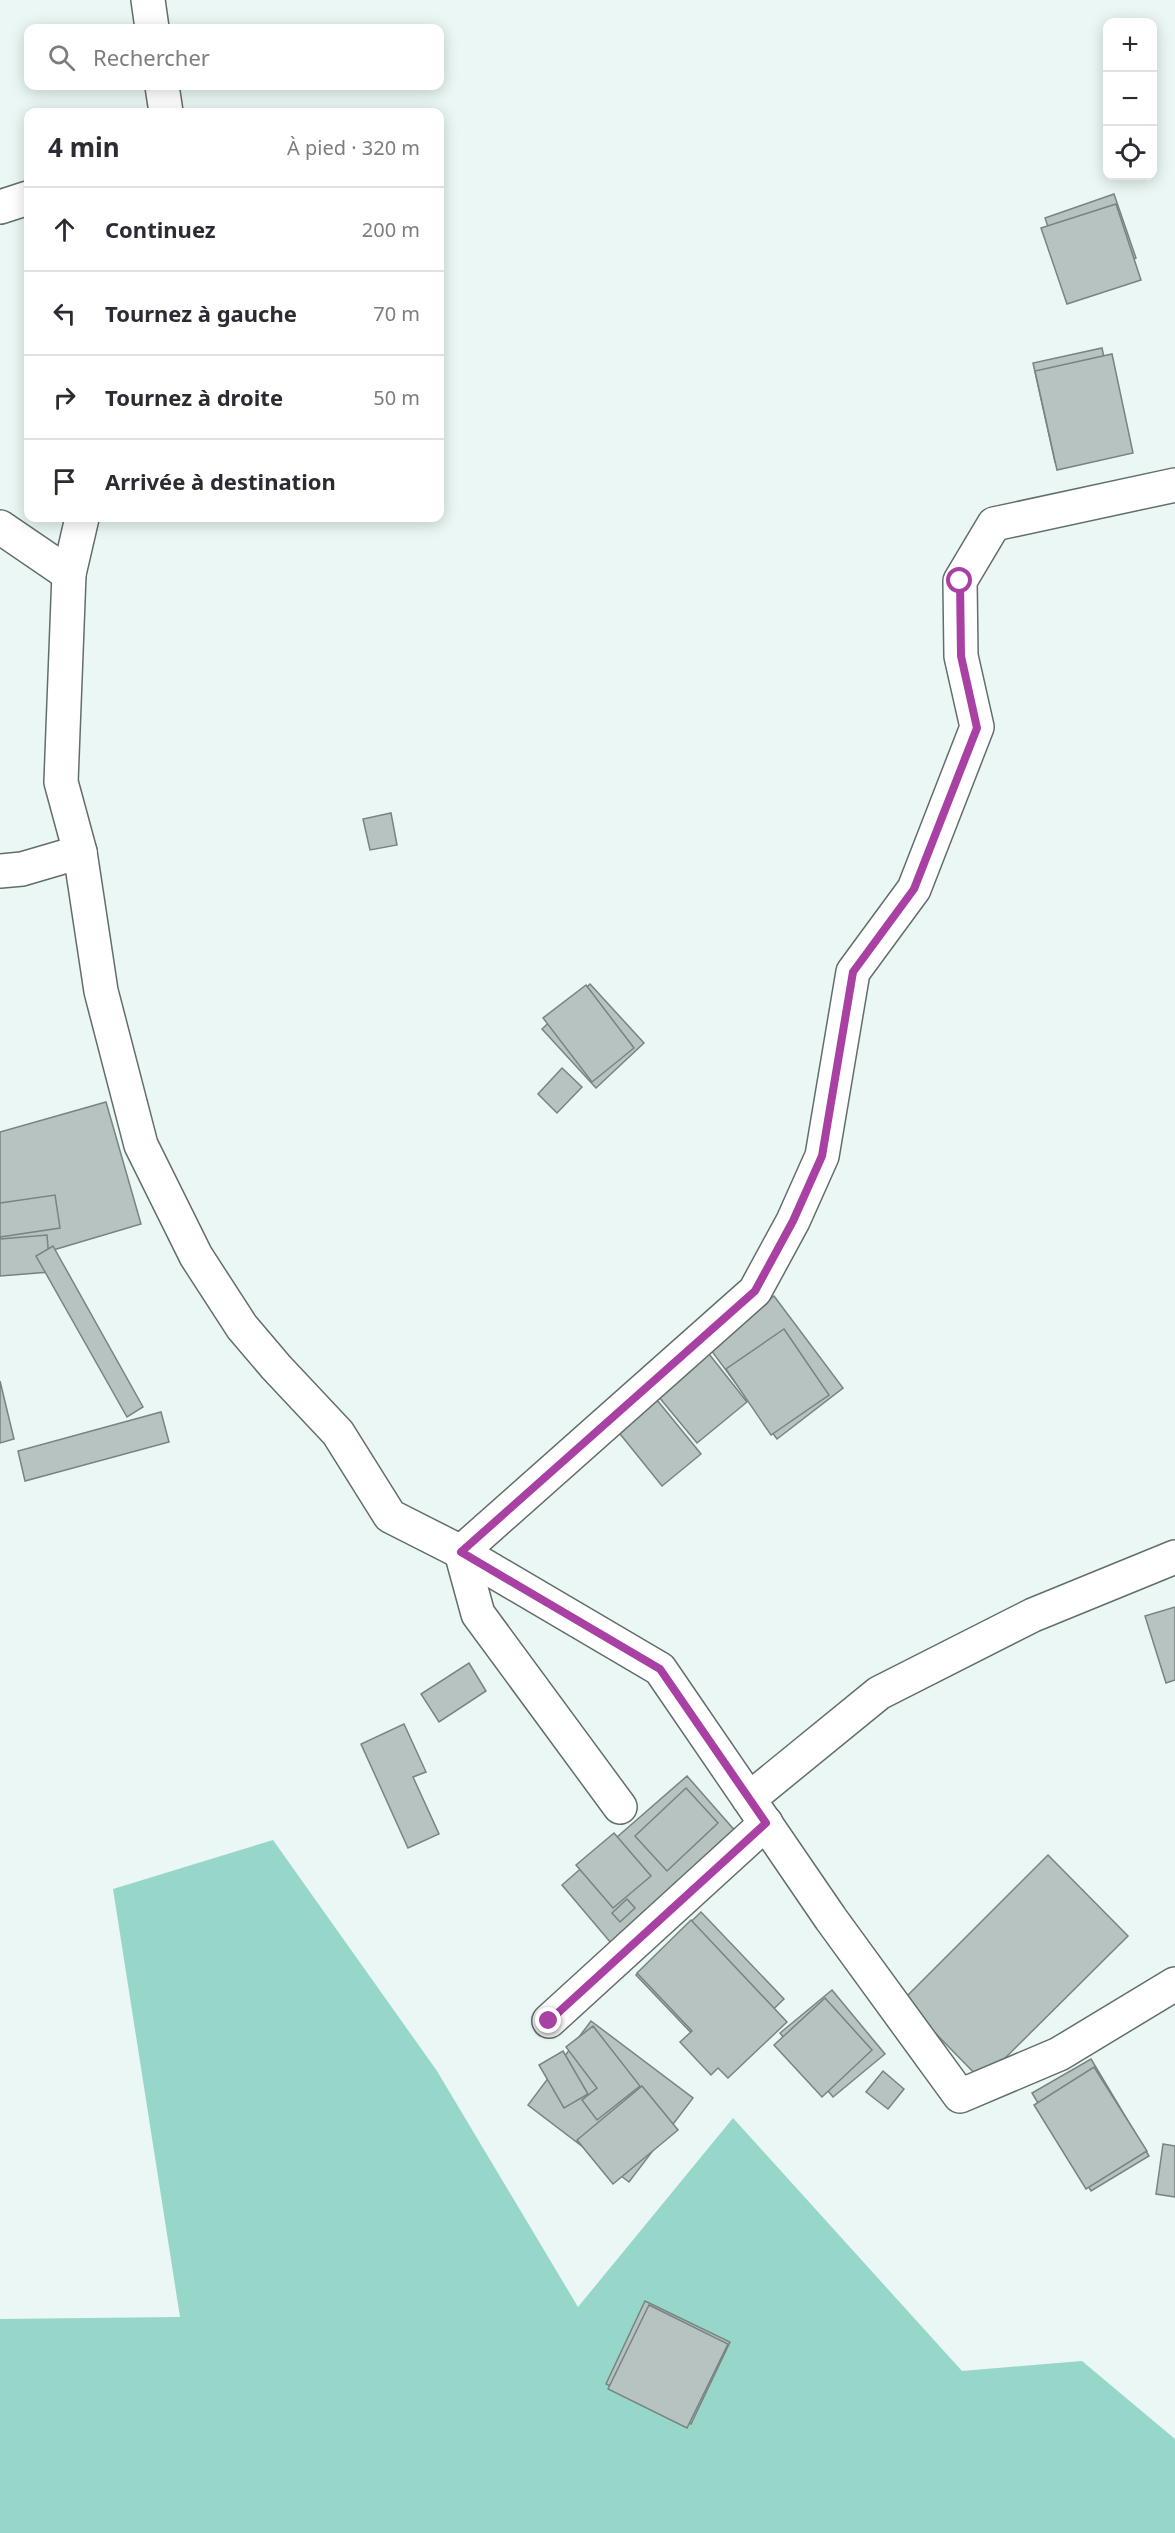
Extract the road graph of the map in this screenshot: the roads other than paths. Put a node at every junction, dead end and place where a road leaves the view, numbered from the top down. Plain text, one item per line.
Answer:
1 (148, 0) edge
2 (151, 24) edge
3 (163, 90) edge
4 (165, 108) edge
5 (24, 199) edge
6 (0, 207) edge
7 (1175, 485) edge
8 (24, 517) edge
9 (81, 522) edge
10 (0, 525) edge
11 (69, 574) junction
12 (80, 852) junction
13 (0, 871) edge
14 (461, 1552) junction
15 (1175, 1557) edge
16 (620, 1807) dead end
17 (757, 1811) junction
18 (1175, 1984) edge
19 (549, 2021) dead end

1 - 2 street
3 - 4 street
5 - 6 street
7 - 14 street
8 - 10 street
9 - 11 street
10 - 11 street
11 - 12 street
12 - 13 street
12 - 14 street
14 - 16 street
14 - 17 street
15 - 17 street
17 - 18 street
17 - 19 street

